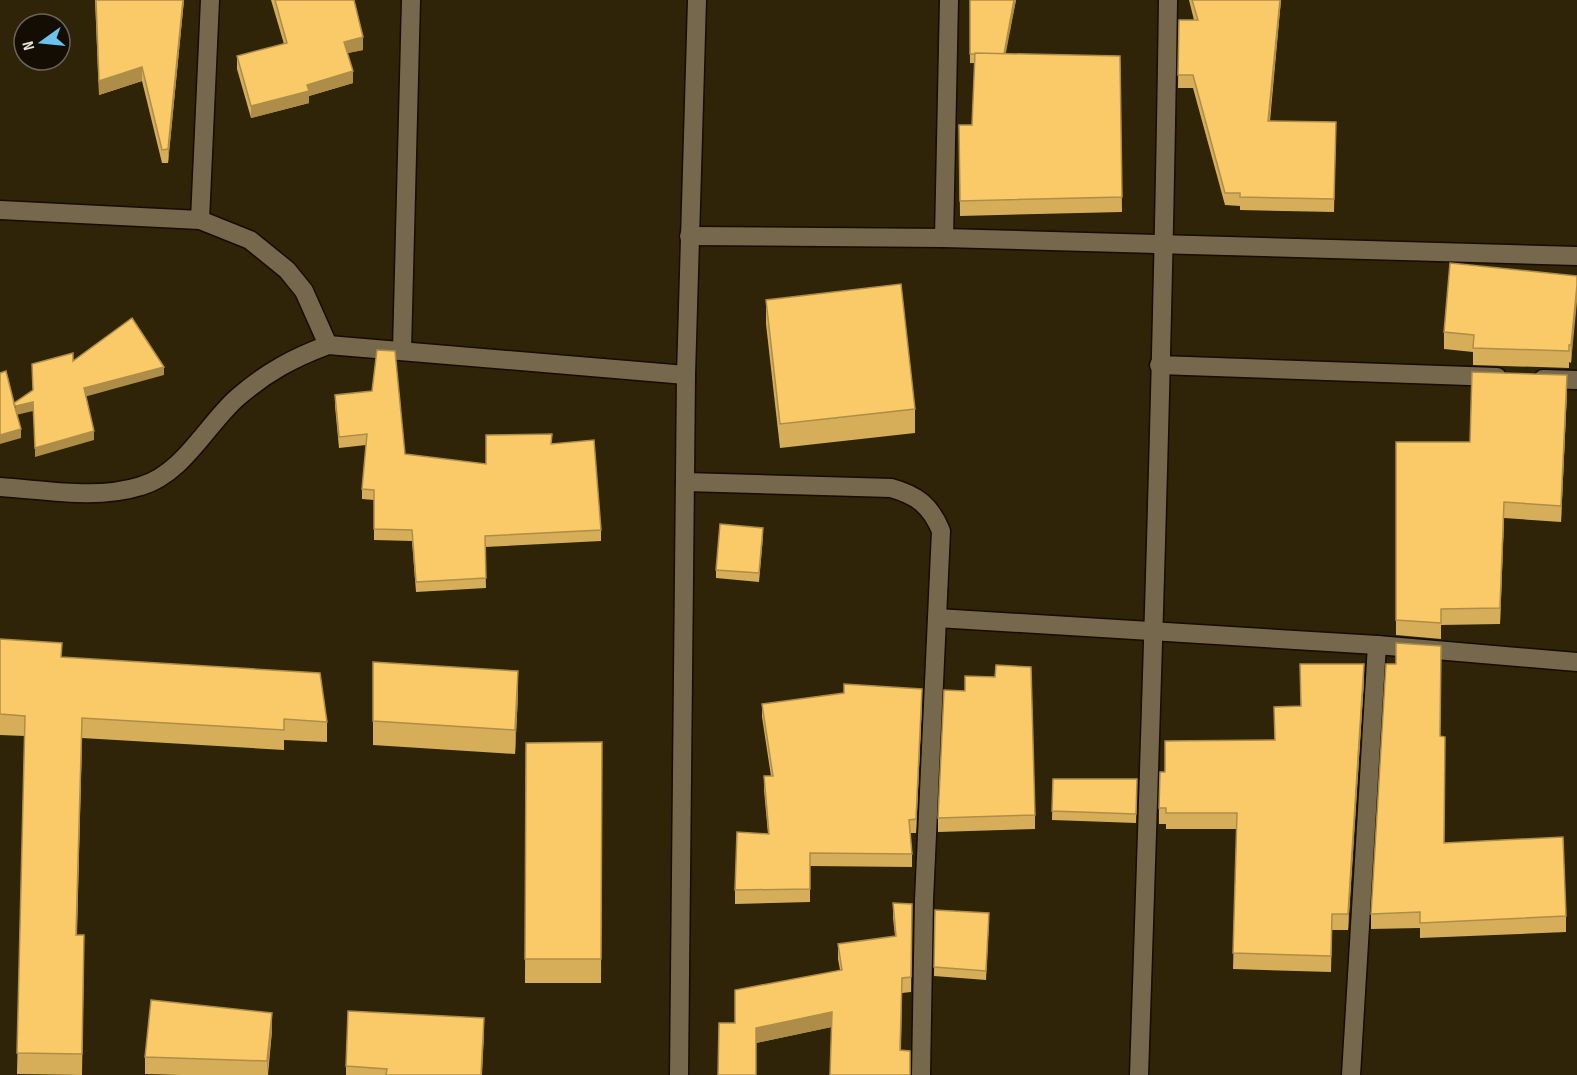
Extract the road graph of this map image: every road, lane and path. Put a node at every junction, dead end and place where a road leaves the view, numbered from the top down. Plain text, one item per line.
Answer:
1 (210, 0) edge
2 (411, 0) edge
3 (697, 0) edge
4 (949, 0) edge
5 (1168, 0) edge
6 (0, 210) edge
7 (200, 220) junction
8 (689, 236) junction
9 (944, 238) junction
10 (1165, 244) junction
11 (1577, 256) edge
12 (328, 345) junction
13 (402, 350) junction
14 (1159, 365) junction
15 (686, 375) junction
16 (1577, 380) edge
17 (685, 482) junction
18 (0, 488) edge
19 (937, 618) junction
20 (1154, 632) junction
21 (1377, 645) junction
22 (1577, 662) edge
23 (679, 1075) edge
24 (921, 1075) edge
25 (1139, 1075) edge
26 (1351, 1075) edge

1 - 7 street
2 - 13 street
3 - 8 street
4 - 9 street
5 - 10 street
6 - 7 street
7 - 12 street
8 - 9 street
8 - 15 street
9 - 10 street
10 - 11 street
10 - 14 street
12 - 13 street
12 - 18 street
13 - 15 street
14 - 16 street
14 - 20 street
15 - 17 street
17 - 19 street
17 - 23 street
19 - 20 street
19 - 24 street
20 - 21 street
20 - 25 street
21 - 22 street
21 - 26 street

